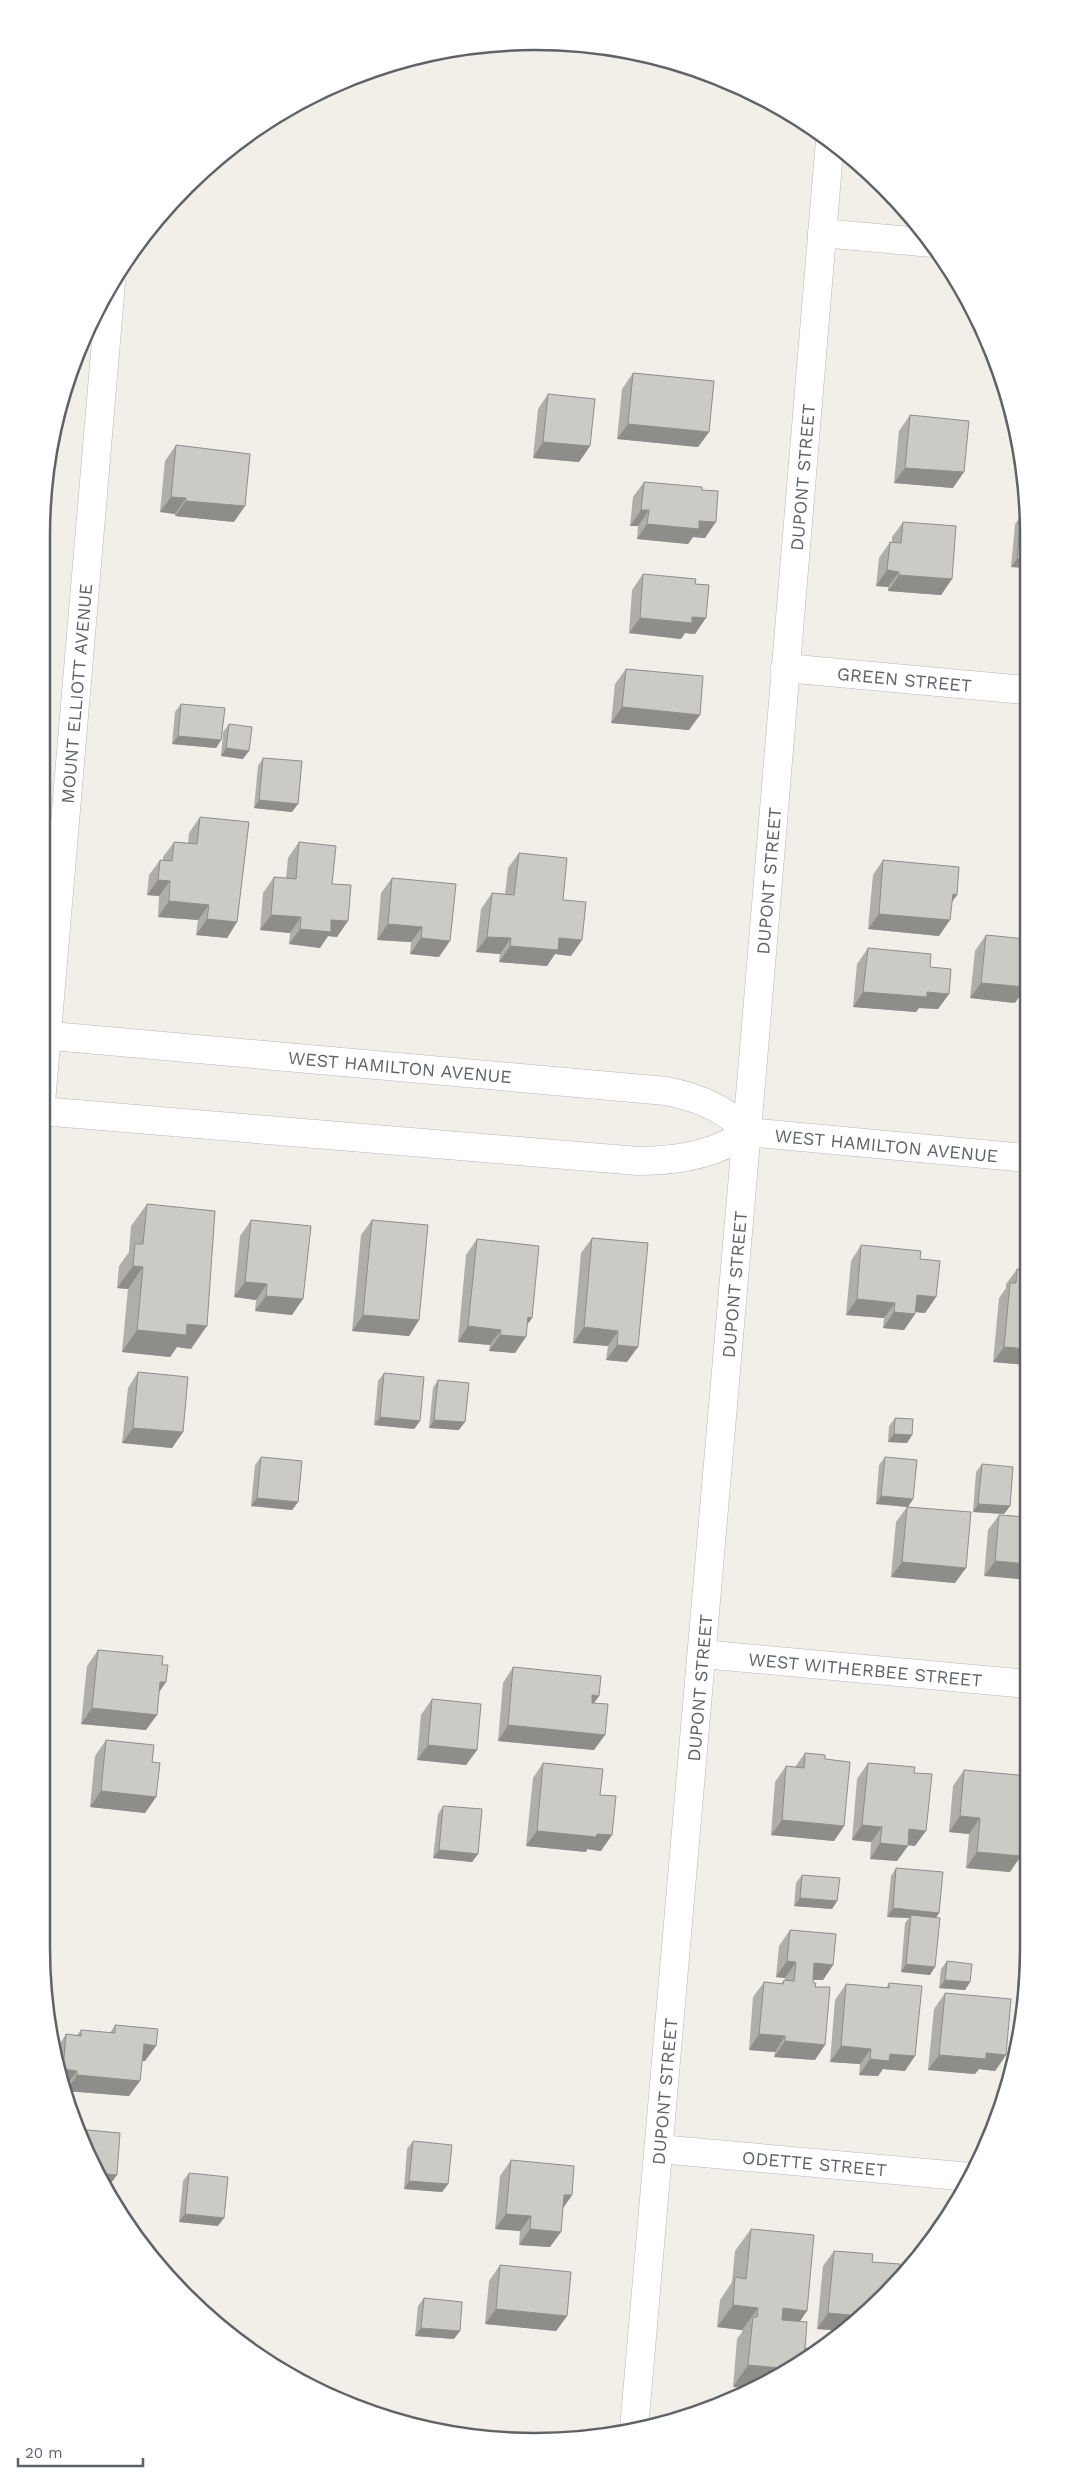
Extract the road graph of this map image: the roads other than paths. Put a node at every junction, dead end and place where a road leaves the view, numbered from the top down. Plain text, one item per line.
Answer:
1 (829, 149) edge
2 (822, 233) junction
3 (921, 242) edge
4 (109, 303) edge
5 (785, 668) junction
6 (1020, 690) edge
7 (50, 968) edge
8 (50, 1036) edge
9 (50, 1112) edge
10 (747, 1132) junction
11 (1020, 1157) edge
12 (702, 1654) junction
13 (1020, 1683) edge
14 (659, 2149) junction
15 (963, 2176) edge
16 (635, 2423) edge

1 - 2 street, DUPONT STREET
2 - 3 street
2 - 5 street, DUPONT STREET
4 - 7 street, MOUNT ELLIOTT AVENUE
5 - 6 street, GREEN STREET
5 - 10 street, DUPONT STREET
8 - 10 street, WEST HAMILTON AVENUE
9 - 10 street
10 - 11 street, WEST HAMILTON AVENUE
10 - 12 street, DUPONT STREET
12 - 13 street, WEST WITHERBEE STREET
12 - 14 street, DUPONT STREET
14 - 15 street, ODETTE STREET
14 - 16 street, DUPONT STREET

